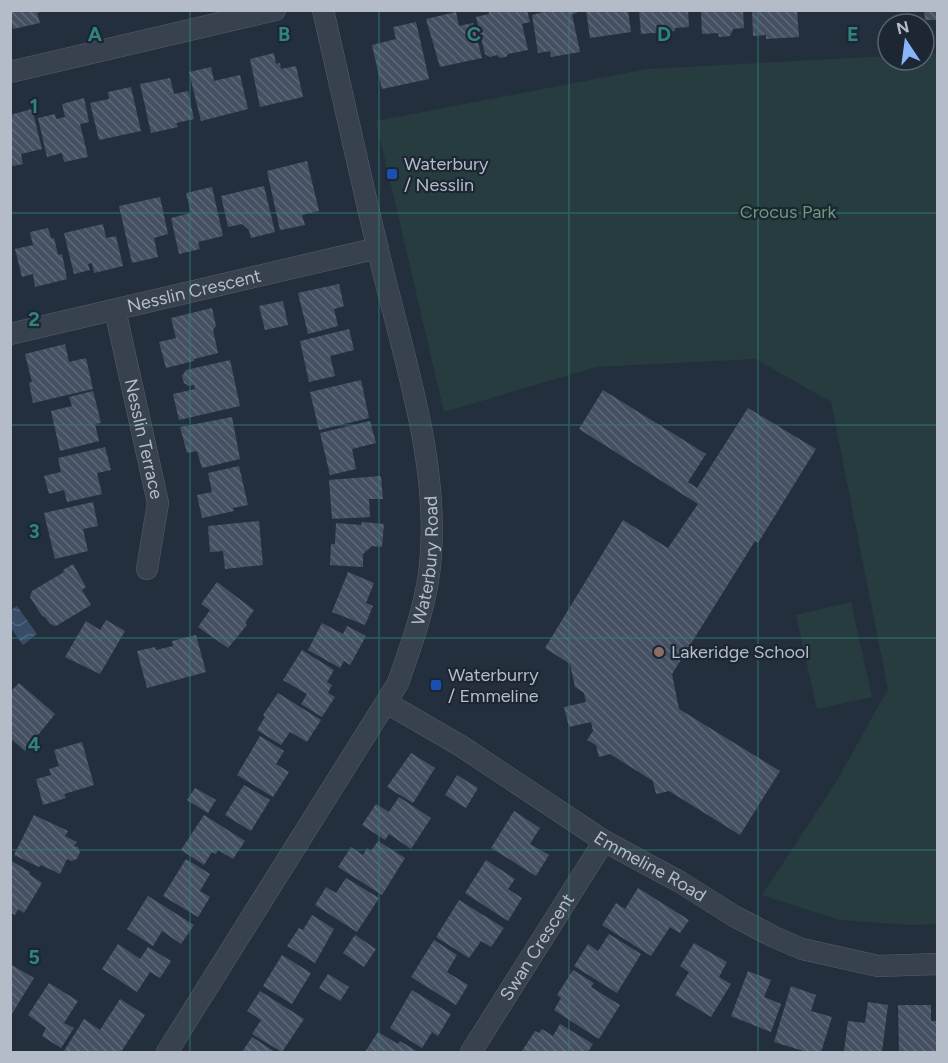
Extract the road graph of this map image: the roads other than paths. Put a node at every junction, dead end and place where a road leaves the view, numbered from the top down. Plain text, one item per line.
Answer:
1 (275, 10) edge
2 (323, 10) edge
3 (10, 72) edge
4 (378, 248) junction
5 (115, 310) junction
6 (10, 334) edge
7 (147, 568) dead end
8 (387, 703) junction
9 (604, 841) junction
10 (938, 964) edge
11 (167, 1053) edge
12 (471, 1053) edge

1 - 3 street
2 - 4 street, Waterbury Road
4 - 5 street, Nesslin Crescent
4 - 8 street, Waterbury Road
5 - 6 street, Nesslin Crescent
5 - 7 street, Nesslin Terrace
8 - 9 street, Emmeline Road
8 - 11 street, Waterbury Road
9 - 10 street, Emmeline Road
9 - 12 street, Swan Crescent

